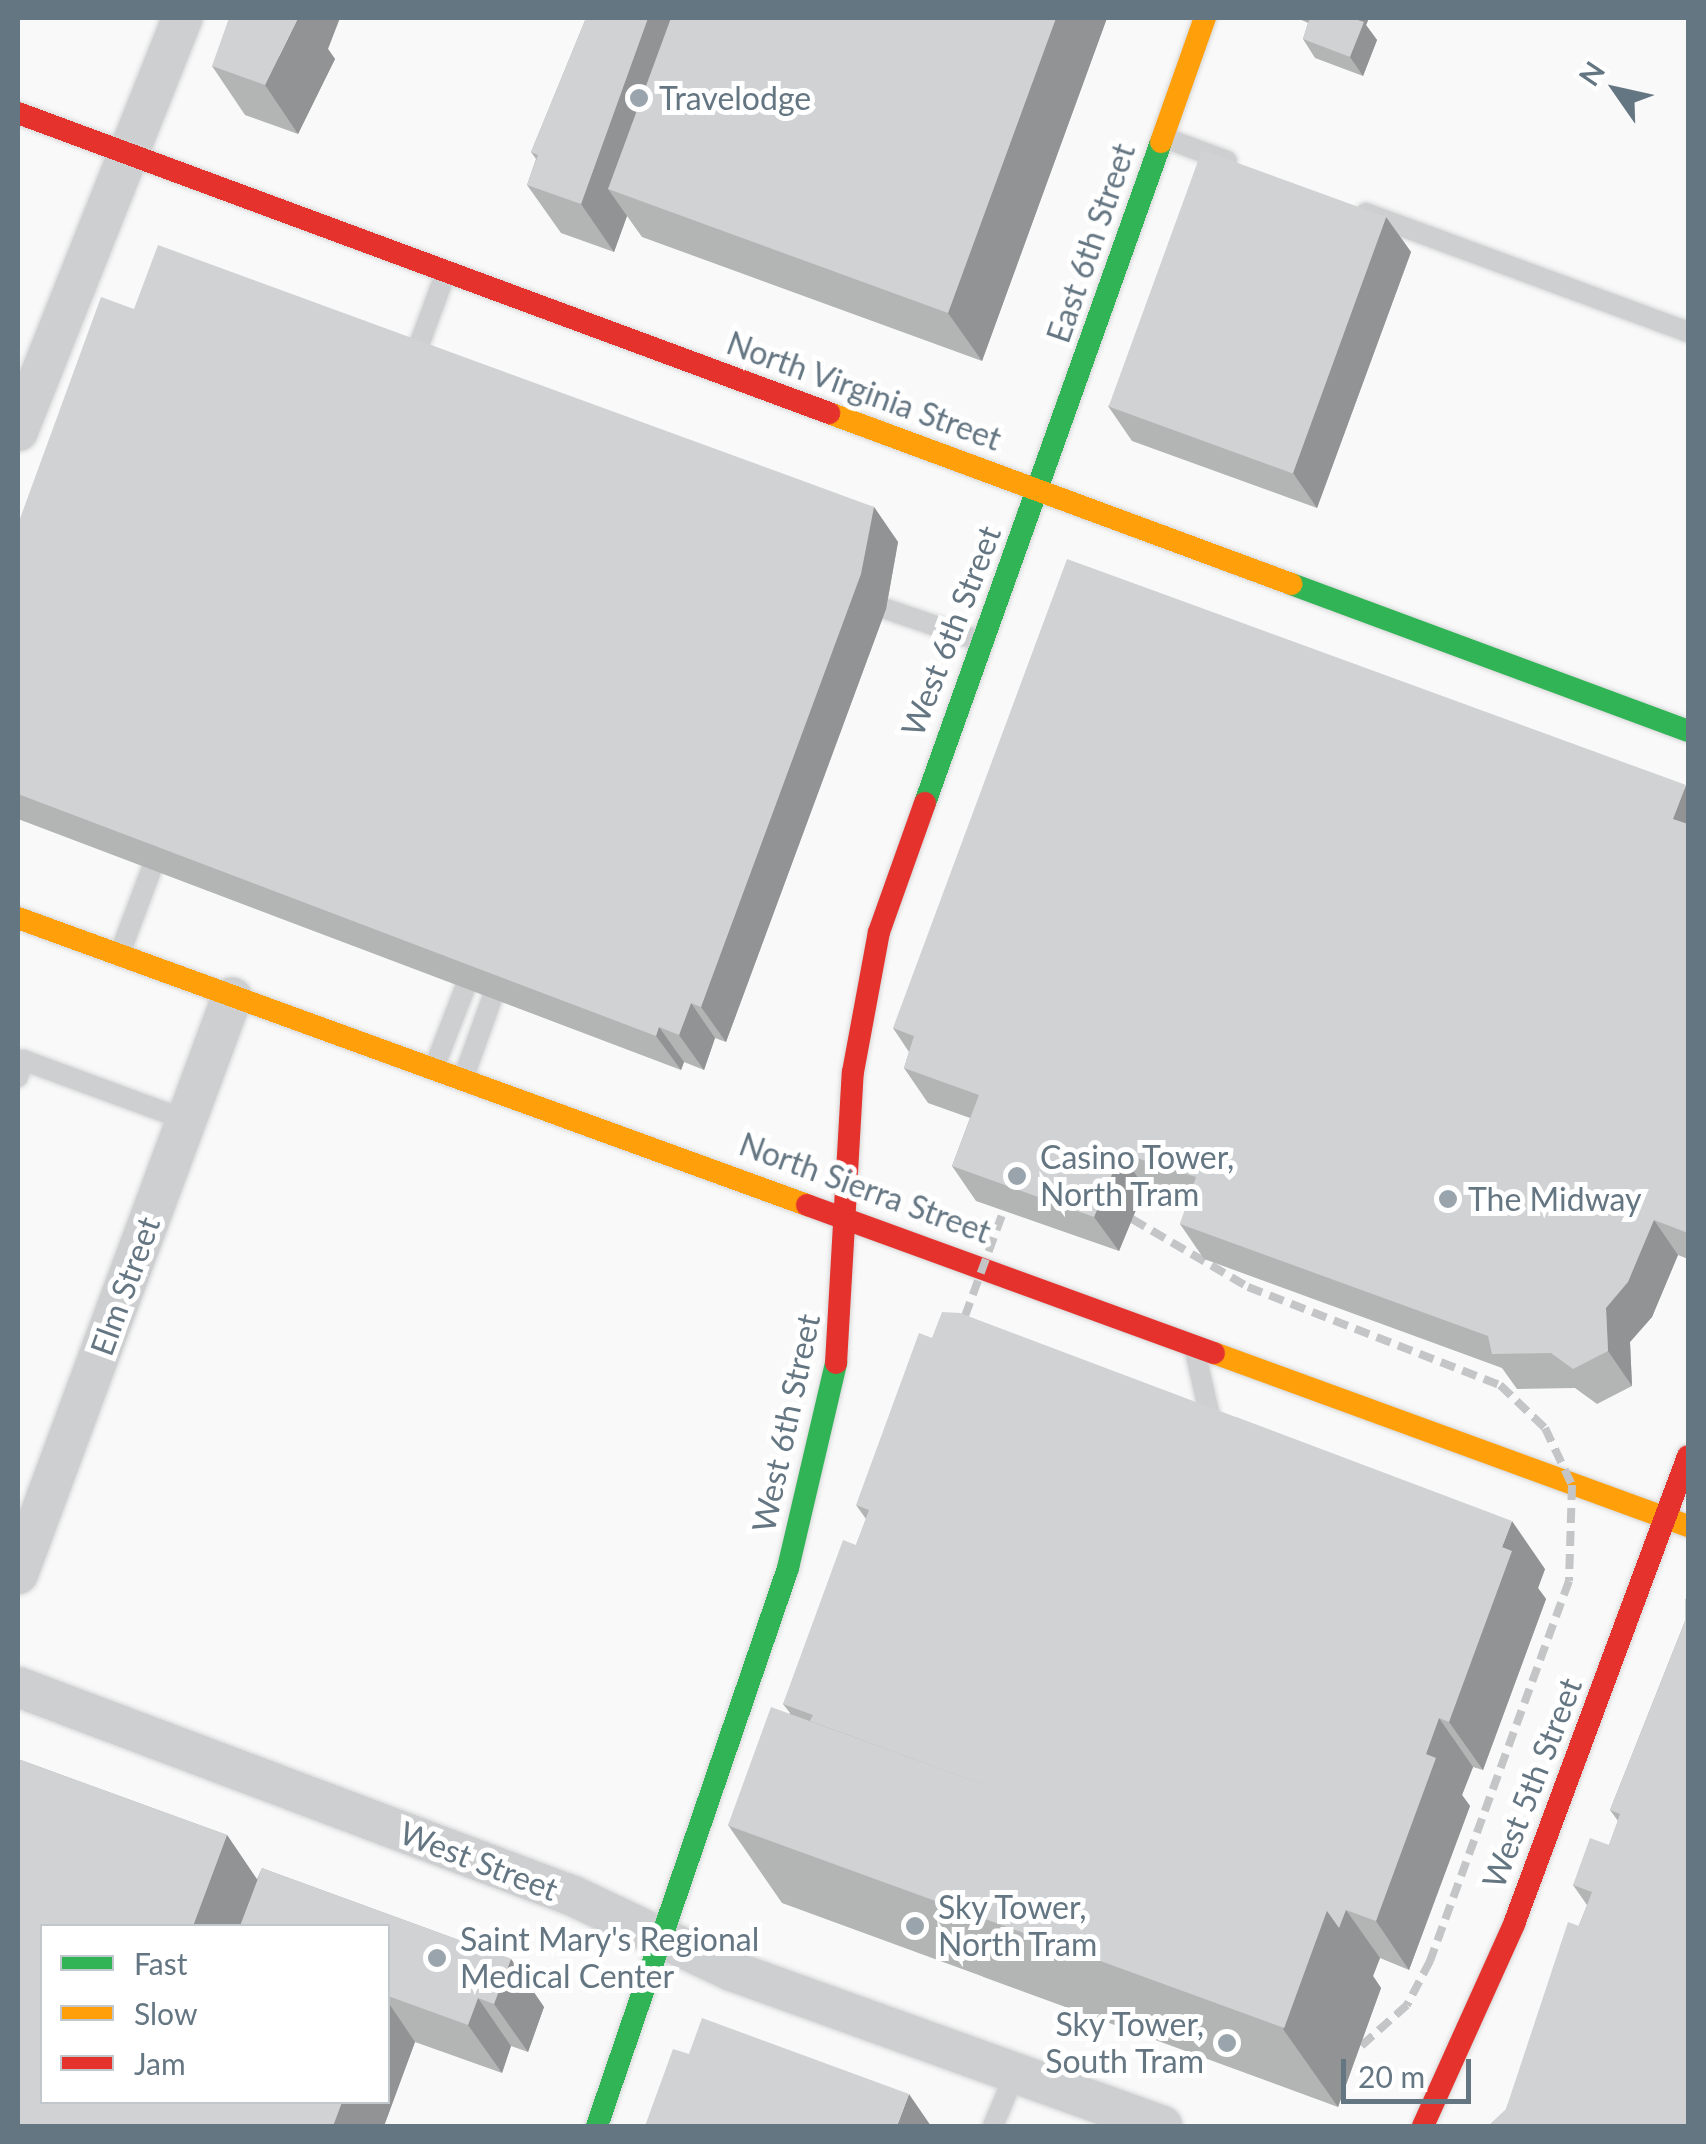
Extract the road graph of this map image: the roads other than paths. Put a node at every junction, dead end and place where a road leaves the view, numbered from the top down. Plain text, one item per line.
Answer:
1 (182, 18) edge
2 (1206, 18) edge
3 (18, 112) edge
4 (1163, 138) junction
5 (127, 152) junction
6 (1244, 168) edge
7 (1333, 201) edge
8 (446, 272) junction
9 (1688, 332) edge
10 (412, 364) edge
11 (18, 431) edge
12 (1039, 491) junction
13 (886, 609) dead end
14 (982, 642) junction
15 (1688, 731) edge
16 (152, 868) edge
17 (18, 918) edge
18 (120, 955) junction
19 (466, 983) edge
20 (494, 992) edge
21 (232, 997) junction
22 (434, 1068) junction
23 (18, 1077) edge
24 (462, 1078) junction
25 (186, 1120) junction
26 (849, 1218) junction
27 (1193, 1344) junction
28 (1216, 1442) edge
29 (1688, 1456) edge
30 (1677, 1522) edge
31 (20, 1563) edge
32 (18, 1688) edge
33 (662, 1938) junction
34 (1016, 2074) junction
35 (597, 2126) edge
36 (993, 2126) edge
37 (1162, 2126) edge
38 (1423, 2126) edge

1 - 5 street
2 - 4 main road, East 6th Street
3 - 5 main road, North Virginia Street
4 - 6 lane
4 - 12 main road, East 6th Street
5 - 8 main road, North Virginia Street
5 - 11 street
7 - 9 lane
8 - 10 lane
8 - 12 main road, North Virginia Street
12 - 14 main road, West 6th Street
12 - 15 main road, North Virginia Street
13 - 14 lane
14 - 26 main road, West 6th Street
16 - 18 lane
17 - 18 main road, North Sierra Street
18 - 21 main road, North Sierra Street
19 - 22 lane
20 - 24 lane
21 - 22 main road, North Sierra Street
21 - 25 street, Elm Street
22 - 24 main road, North Sierra Street
23 - 25 lane
24 - 26 main road, North Sierra Street
25 - 31 street, Elm Street
26 - 27 main road, North Sierra Street
26 - 33 main road, West 6th Street
27 - 28 lane
27 - 30 main road, North Sierra Street
29 - 30 main road, West 5th Street
30 - 38 main road, West 5th Street
32 - 33 street, West Street
33 - 34 street, West Street
33 - 35 main road, West 6th Street
34 - 36 lane
34 - 37 street, West Street

